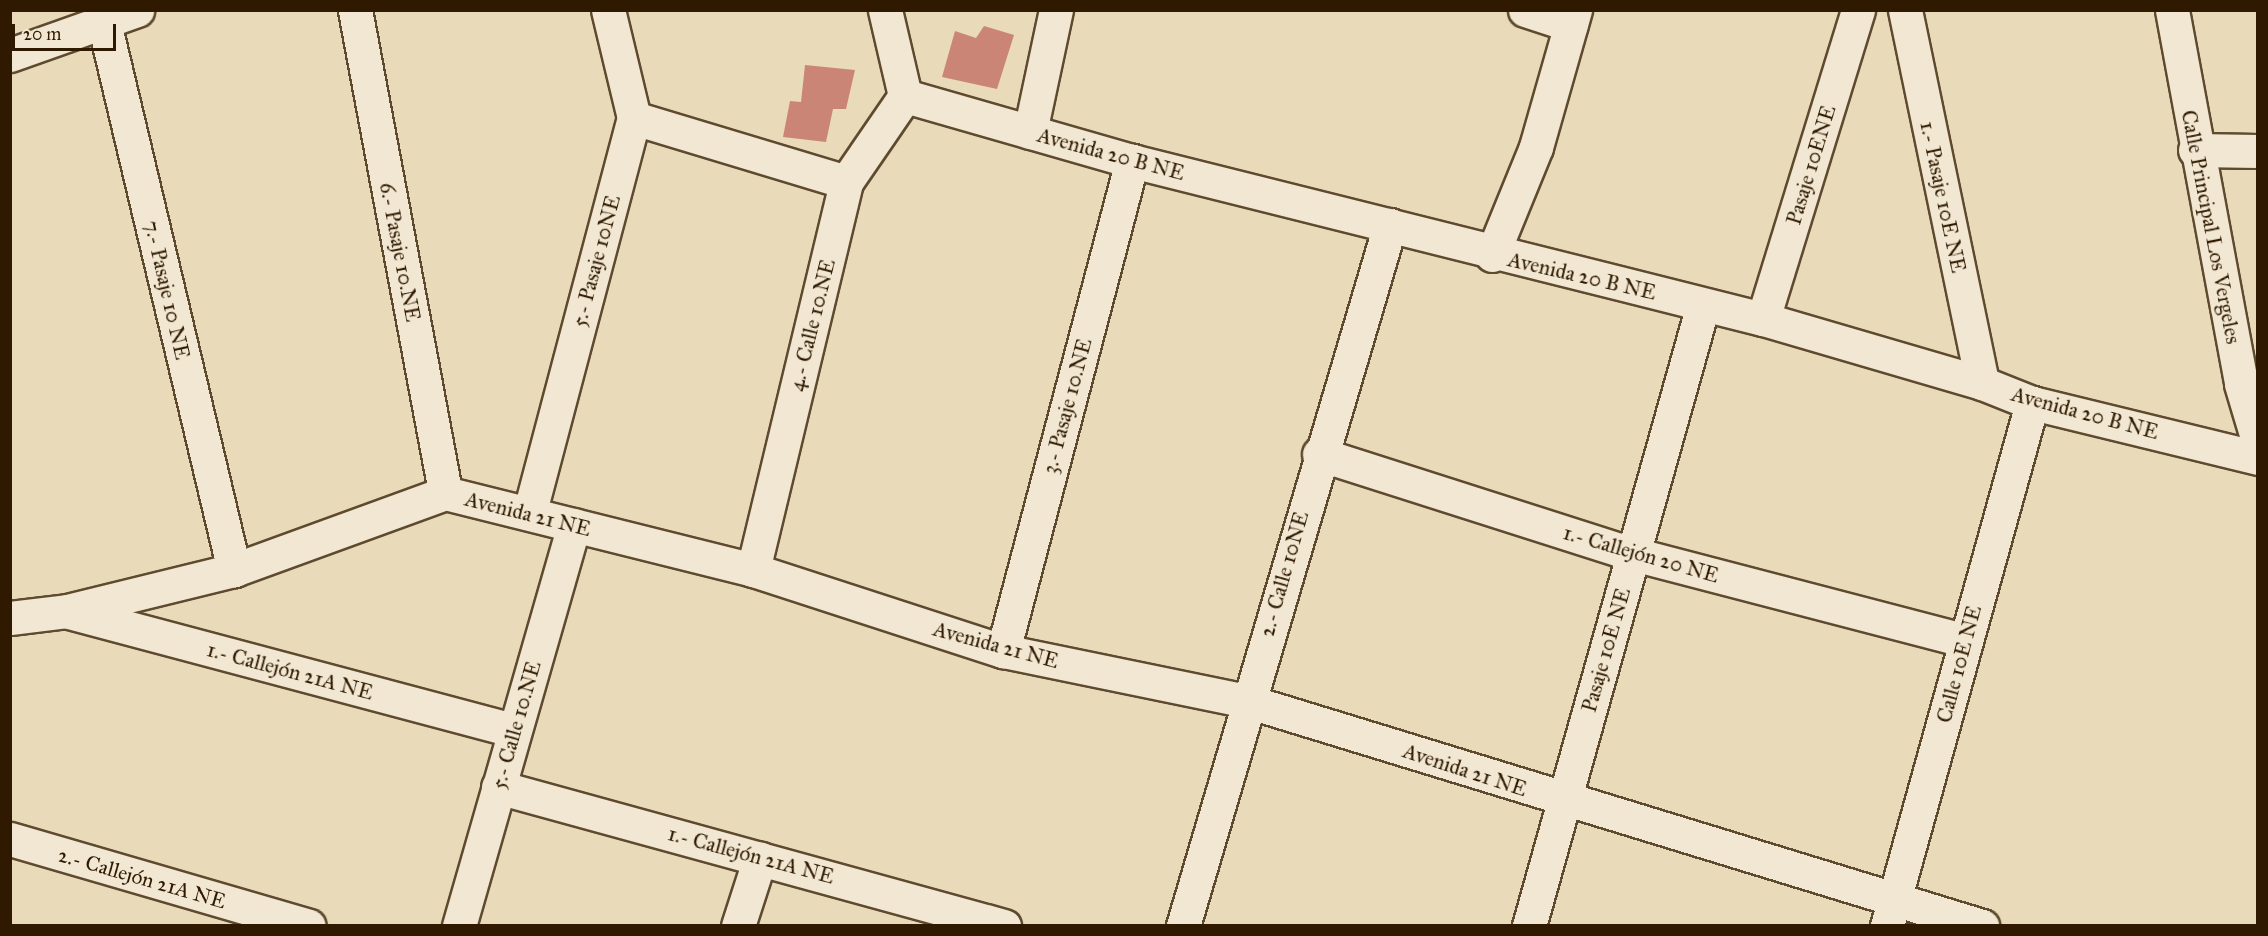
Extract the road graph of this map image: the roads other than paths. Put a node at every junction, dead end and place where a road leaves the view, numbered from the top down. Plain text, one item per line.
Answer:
1 (137, 10) edge
2 (355, 10) edge
3 (608, 10) edge
4 (885, 10) edge
5 (1056, 10) edge
6 (1525, 10) edge
7 (1858, 10) edge
8 (1905, 10) edge
9 (2172, 10) edge
10 (102, 16) edge
11 (1573, 18) edge
12 (10, 55) edge
13 (905, 96) junction
14 (634, 118) junction
15 (1030, 132) junction
16 (2195, 150) junction
17 (2258, 151) edge
18 (1132, 161) junction
19 (846, 182) junction
20 (1390, 225) junction
21 (1492, 255) junction
22 (1702, 305) junction
23 (1763, 319) junction
24 (1982, 383) junction
25 (2249, 386) edge
26 (2032, 403) junction
27 (2258, 441) edge
28 (1319, 454) junction
29 (2258, 458) edge
30 (445, 493) junction
31 (530, 511) junction
32 (574, 525) junction
33 (1633, 554) junction
34 (234, 570) junction
35 (753, 570) junction
36 (67, 611) junction
37 (10, 618) edge
38 (1966, 641) junction
39 (1002, 651) junction
40 (1246, 701) junction
41 (513, 730) junction
42 (498, 787) junction
43 (1562, 801) junction
44 (10, 840) edge
45 (760, 858) junction
46 (913, 913) edge
47 (1891, 913) edge
48 (309, 926) edge
49 (459, 926) edge
50 (738, 926) edge
51 (1004, 926) edge
52 (1183, 926) edge
53 (1529, 926) edge
54 (1982, 926) edge

1 - 10 street
2 - 30 street, 6.- Pasaje 10.NE
3 - 14 street, 5.- Pasaje 10NE
4 - 13 street
5 - 15 street
6 - 11 street
7 - 23 street, Pasaje 10ENE
8 - 24 street, 1.- Pasaje 10E NE
9 - 16 street, Calle Principal Los Vergeles
10 - 12 street
10 - 34 street, 7.- Pasaje 10 NE
11 - 21 street
13 - 15 street, Avenida 20 B NE
13 - 19 street, 4.- Calle 10.NE
14 - 19 street
14 - 31 street, 5.- Pasaje 10NE
15 - 18 street, Avenida 20 B NE
16 - 17 street
16 - 25 street, Calle Principal Los Vergeles
18 - 20 street, Avenida 20 B NE
18 - 39 street, 3.- Pasaje 10.NE
19 - 35 street, 4.- Calle 10.NE
20 - 21 street, Avenida 20 B NE
20 - 28 street, 2.- Calle 10NE
21 - 22 street, Avenida 20 B NE
22 - 23 street, Avenida 20 B NE
22 - 33 street, Pasaje 10E NE
23 - 24 street, Avenida 20 B NE
24 - 26 street, Avenida 20 B NE
25 - 27 street, Calle Principal Los Vergeles
26 - 29 street, Avenida 20 B NE
26 - 38 street, Calle 10E NE
28 - 33 street, 1.- Callejón 20 NE
28 - 40 street, 2.- Calle 10NE
30 - 31 street, Avenida 21 NE
30 - 34 street, Avenida 21 NE
31 - 32 street, Avenida 21 NE
32 - 35 street, Avenida 21 NE
32 - 41 street, 5.- Calle 10.NE
33 - 38 street, 1.- Callejón 20 NE
33 - 43 street, Pasaje 10E NE
34 - 36 street, Avenida 21 NE
35 - 39 street, Avenida 21 NE
36 - 37 street, Avenida 21 NE
36 - 41 street, 1.- Callejón 21A NE
38 - 47 street, Calle 10E NE
39 - 40 street, Avenida 21 NE
40 - 43 street, Avenida 21 NE
40 - 52 street, 2.- Calle 10NE
41 - 42 street, 5.- Calle 10.NE
42 - 45 street, 1.- Callejón 21A NE
42 - 49 street, 5.- Calle 10.NE
43 - 47 street, Avenida 21 NE
43 - 53 street, Pasaje 10E NE
44 - 48 street, 2.- Callejón 21A NE
45 - 46 street, 1.- Callejón 21A NE
45 - 50 street
46 - 51 street, 1.- Callejón 21A NE
47 - 54 street, Avenida 21 NE

